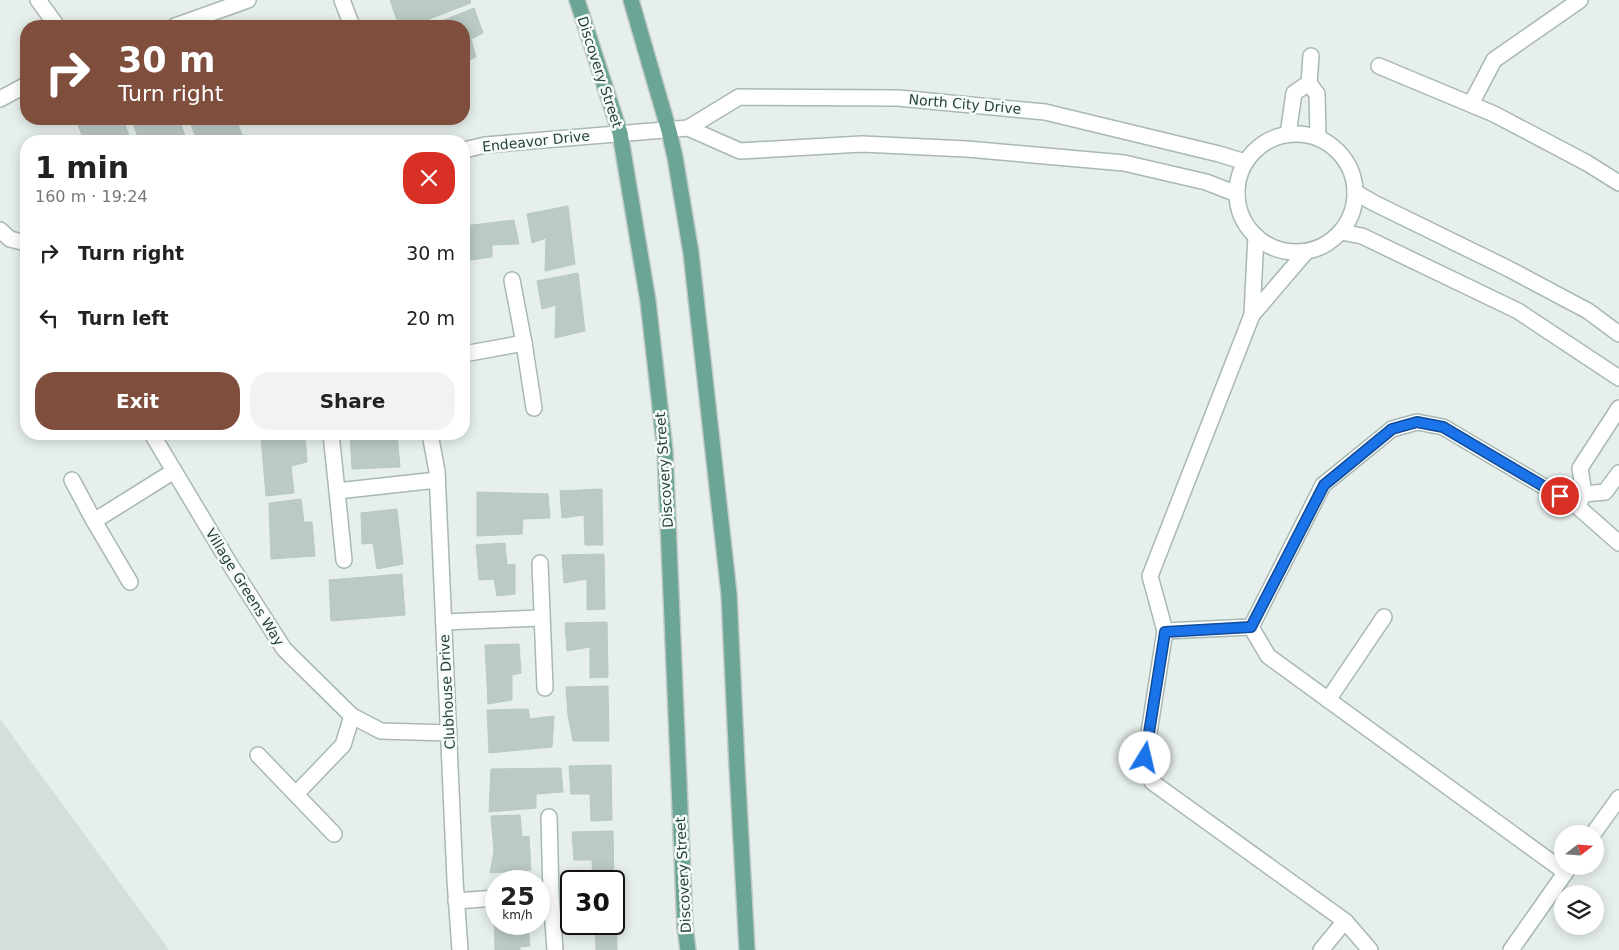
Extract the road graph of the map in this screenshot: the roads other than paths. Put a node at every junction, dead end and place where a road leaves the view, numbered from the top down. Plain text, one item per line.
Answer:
1 (38, 0) edge
2 (248, 0) edge
3 (342, 0) edge
4 (577, 0) edge
5 (631, 0) edge
6 (1580, 0) edge
7 (52, 20) edge
8 (192, 20) edge
9 (350, 20) edge
10 (1311, 56) dead end
11 (1379, 66) dead end
12 (1309, 83) junction
13 (20, 89) edge
14 (0, 99) edge
15 (1470, 104) junction
16 (688, 128) junction
17 (669, 131) junction
18 (620, 133) junction
19 (1288, 134) junction
20 (1318, 138) junction
21 (470, 149) edge
22 (1245, 162) junction
23 (1619, 183) edge
24 (1355, 192) junction
25 (1237, 194) junction
26 (0, 230) edge
27 (1341, 232) junction
28 (1256, 236) junction
29 (20, 242) edge
30 (1305, 253) junction
31 (512, 280) dead end
32 (1252, 315) junction
33 (1619, 334) edge
34 (524, 343) junction
35 (470, 353) edge
36 (1619, 378) edge
37 (534, 408) dead end
38 (1619, 408) edge
39 (156, 440) edge
40 (332, 440) edge
41 (431, 440) edge
42 (174, 471) junction
43 (1619, 473) edge
44 (72, 480) dead end
45 (437, 480) junction
46 (337, 491) junction
47 (1581, 500) junction
48 (94, 521) junction
49 (1619, 543) edge
50 (344, 560) dead end
51 (540, 563) dead end
52 (130, 582) dead end
53 (1384, 617) dead end
54 (541, 618) junction
55 (444, 622) junction
56 (1251, 627) junction
57 (1165, 632) junction
58 (545, 688) dead end
59 (1328, 700) junction
60 (352, 716) junction
61 (448, 733) junction
62 (258, 755) dead end
63 (296, 794) junction
64 (1619, 798) edge
65 (549, 817) dead end
66 (1600, 825) edge
67 (334, 834) dead end
68 (1554, 859) edge
69 (546, 870) edge
70 (1564, 875) edge
71 (485, 899) edge
72 (456, 901) junction
73 (1345, 921) junction
74 (550, 923) edge
75 (460, 950) edge
76 (555, 950) edge
77 (688, 950) edge
78 (747, 950) edge
79 (1321, 950) edge
80 (1370, 950) edge
81 (1511, 950) edge

1 - 7 street
2 - 8 street
3 - 9 street
4 - 18 main road, Discovery Street
5 - 17 main road
6 - 15 street
10 - 12 street
11 - 15 street
12 - 19 street
12 - 20 street
13 - 14 street
15 - 23 street
16 - 17 street, North City Drive
16 - 22 street, North City Drive
16 - 25 street
17 - 18 street, Endeavor Drive
17 - 78 main road
18 - 21 street, Endeavor Drive
18 - 77 main road, Discovery Street
19 - 20 street
19 - 22 street
20 - 24 street
22 - 25 street
24 - 27 street
24 - 33 street
25 - 28 street
26 - 29 street
27 - 30 street
27 - 36 street
28 - 30 street
28 - 32 street
30 - 32 street
31 - 34 street
32 - 57 street
34 - 35 street
34 - 37 street
38 - 47 street
39 - 42 street, Village Greens Way
40 - 46 street
41 - 45 street, Clubhouse Drive
42 - 48 street
42 - 60 street, Village Greens Way
43 - 47 street
44 - 48 street
45 - 46 street
45 - 55 street, Clubhouse Drive
46 - 50 street
47 - 49 street
47 - 56 street
48 - 52 street
51 - 54 street
53 - 59 street
54 - 55 street
54 - 58 street
55 - 61 street, Clubhouse Drive
56 - 57 street
56 - 59 street
57 - 73 street
59 - 68 street
60 - 61 street, Village Greens Way
60 - 63 street
61 - 72 street, Clubhouse Drive
62 - 63 street
63 - 67 street
64 - 66 street
65 - 69 street
70 - 81 street
71 - 72 street
72 - 75 street, Clubhouse Drive
73 - 79 street
73 - 80 street
74 - 76 street

